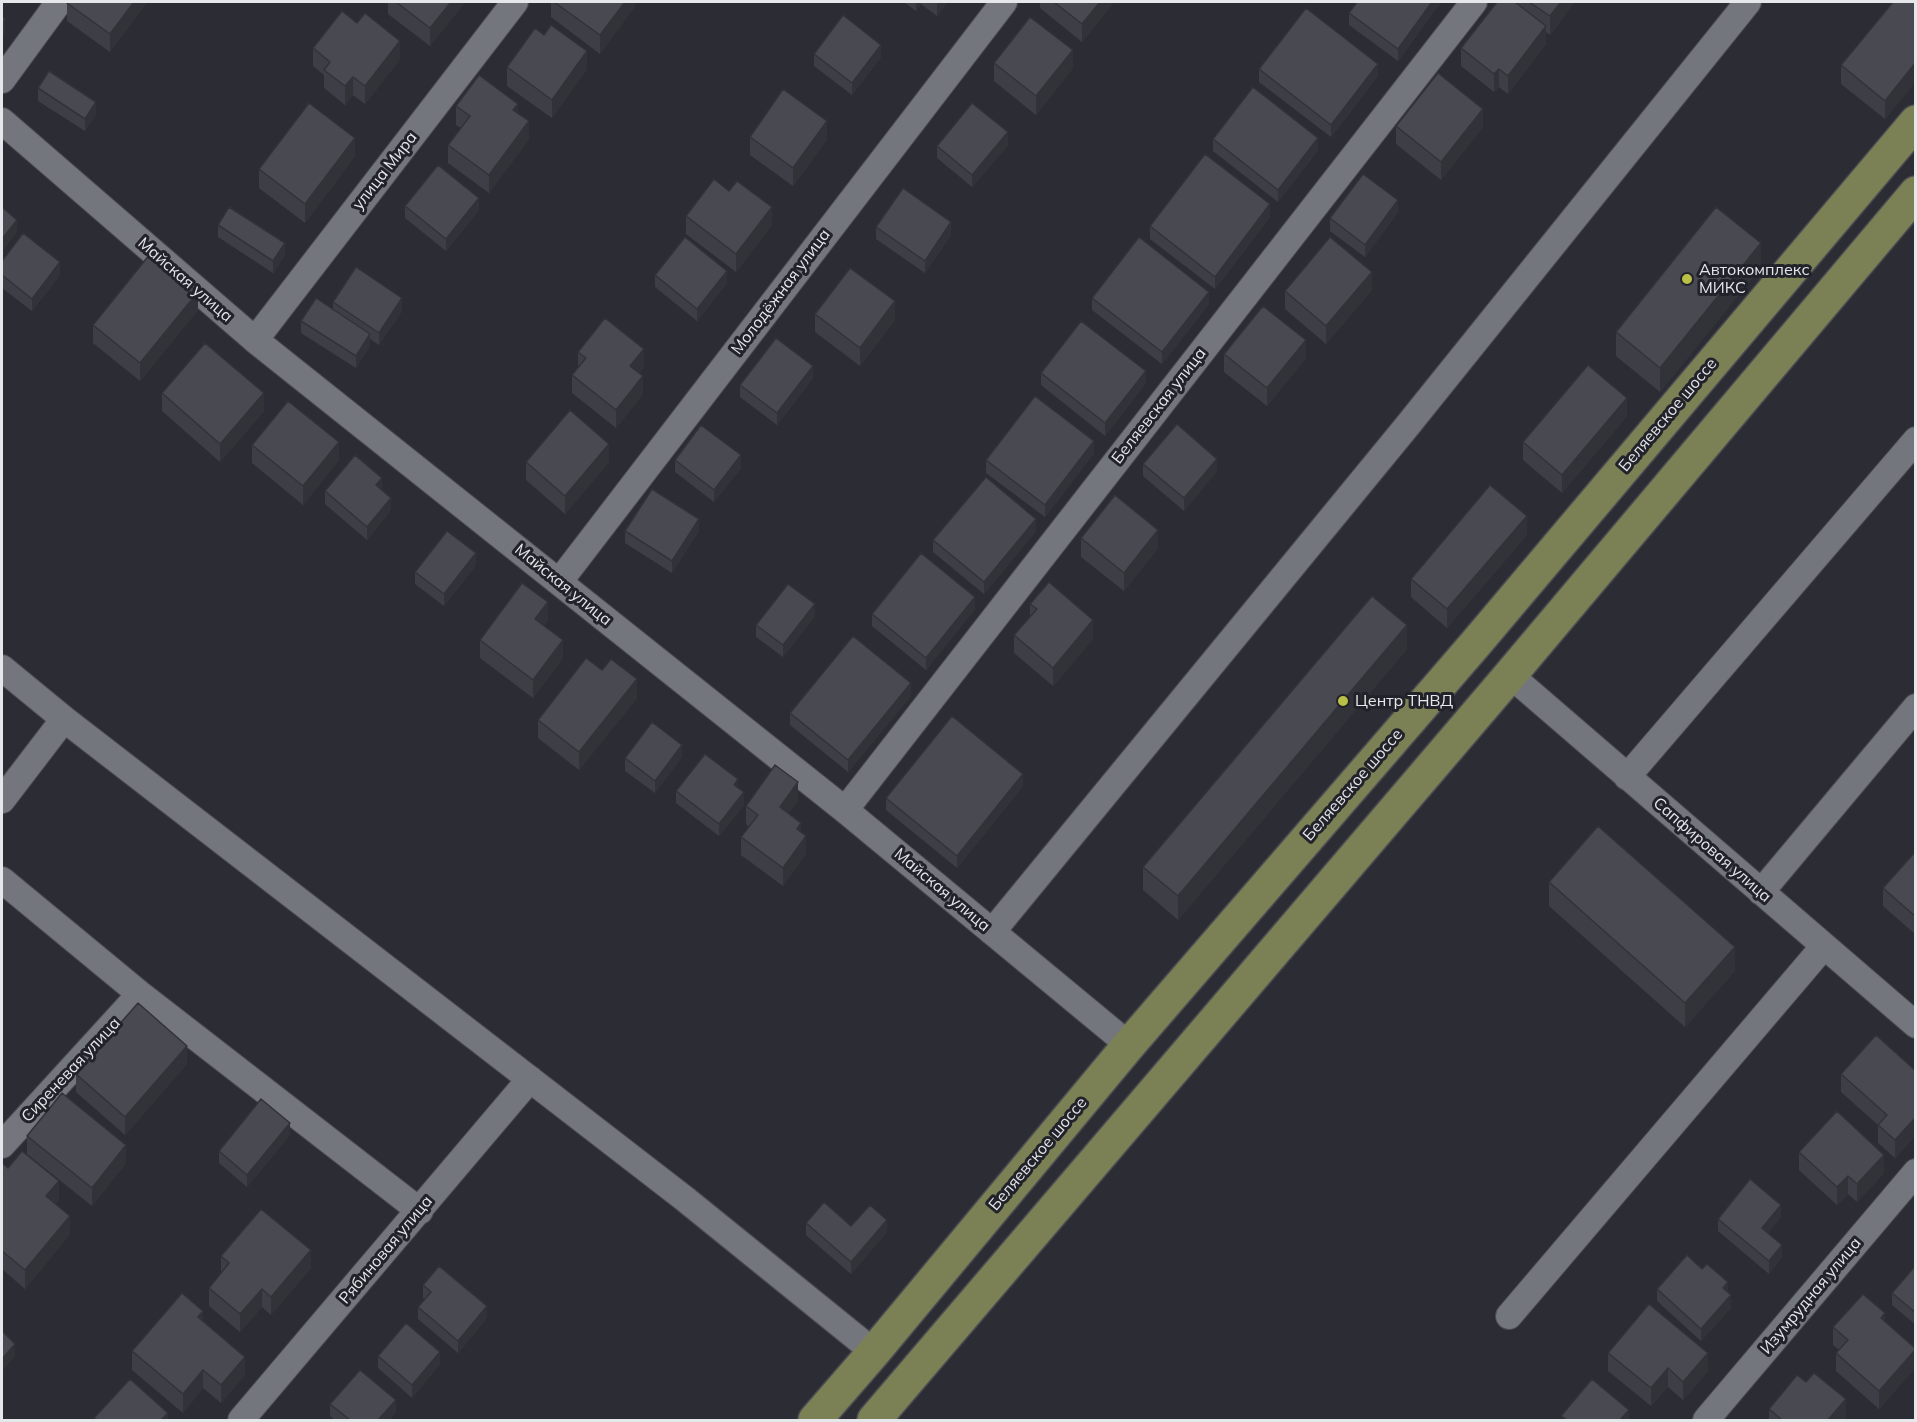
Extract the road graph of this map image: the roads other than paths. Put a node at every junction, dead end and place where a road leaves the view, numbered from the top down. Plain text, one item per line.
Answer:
1 (59, 2) edge
2 (515, 2) edge
3 (1004, 2) edge
4 (1474, 2) edge
5 (1748, 2) edge
6 (2, 80) edge
7 (2, 121) edge
8 (1916, 122) edge
9 (1916, 194) edge
10 (255, 340) junction
11 (1916, 440) edge
12 (559, 582) junction
13 (2, 668) edge
14 (1510, 675) junction
15 (1916, 707) edge
16 (64, 719) junction
17 (1627, 777) junction
18 (2, 800) edge
19 (845, 810) junction
20 (2, 880) edge
21 (1761, 892) junction
22 (992, 932) junction
23 (1824, 946) junction
24 (140, 994) junction
25 (1916, 1025) edge
26 (1129, 1045) junction
27 (1166, 1077) junction
28 (530, 1079) junction
29 (2, 1145) edge
30 (1916, 1172) edge
31 (420, 1211) junction
32 (1509, 1316) dead end
33 (874, 1352) junction
34 (241, 1420) edge
35 (815, 1420) edge
36 (874, 1420) edge
37 (1706, 1420) edge

1 - 6 street
2 - 10 street, улица Мира
3 - 12 street, Молодёжная улица
4 - 19 street, Беляевская улица
5 - 22 street
7 - 10 street, Майская улица
8 - 26 main road, Беляевское шоссе
9 - 14 main road
10 - 12 street, Майская улица
11 - 17 street
12 - 19 street, Майская улица
13 - 16 street
14 - 17 street, Сапфировая улица
14 - 27 main road
15 - 21 street
16 - 18 street
16 - 28 street
17 - 21 street, Сапфировая улица
19 - 22 street, Майская улица
20 - 24 street
21 - 23 street, Сапфировая улица
22 - 26 street, Майская улица
23 - 25 street, Сапфировая улица
23 - 32 street
24 - 29 street, Сиреневая улица
24 - 31 street
26 - 27 main road
26 - 33 main road, Беляевское шоссе
27 - 36 main road
28 - 31 street, Рябиновая улица
28 - 33 street
30 - 37 street, Изумрудная улица
31 - 34 street, Рябиновая улица
33 - 35 main road, Беляевское шоссе

